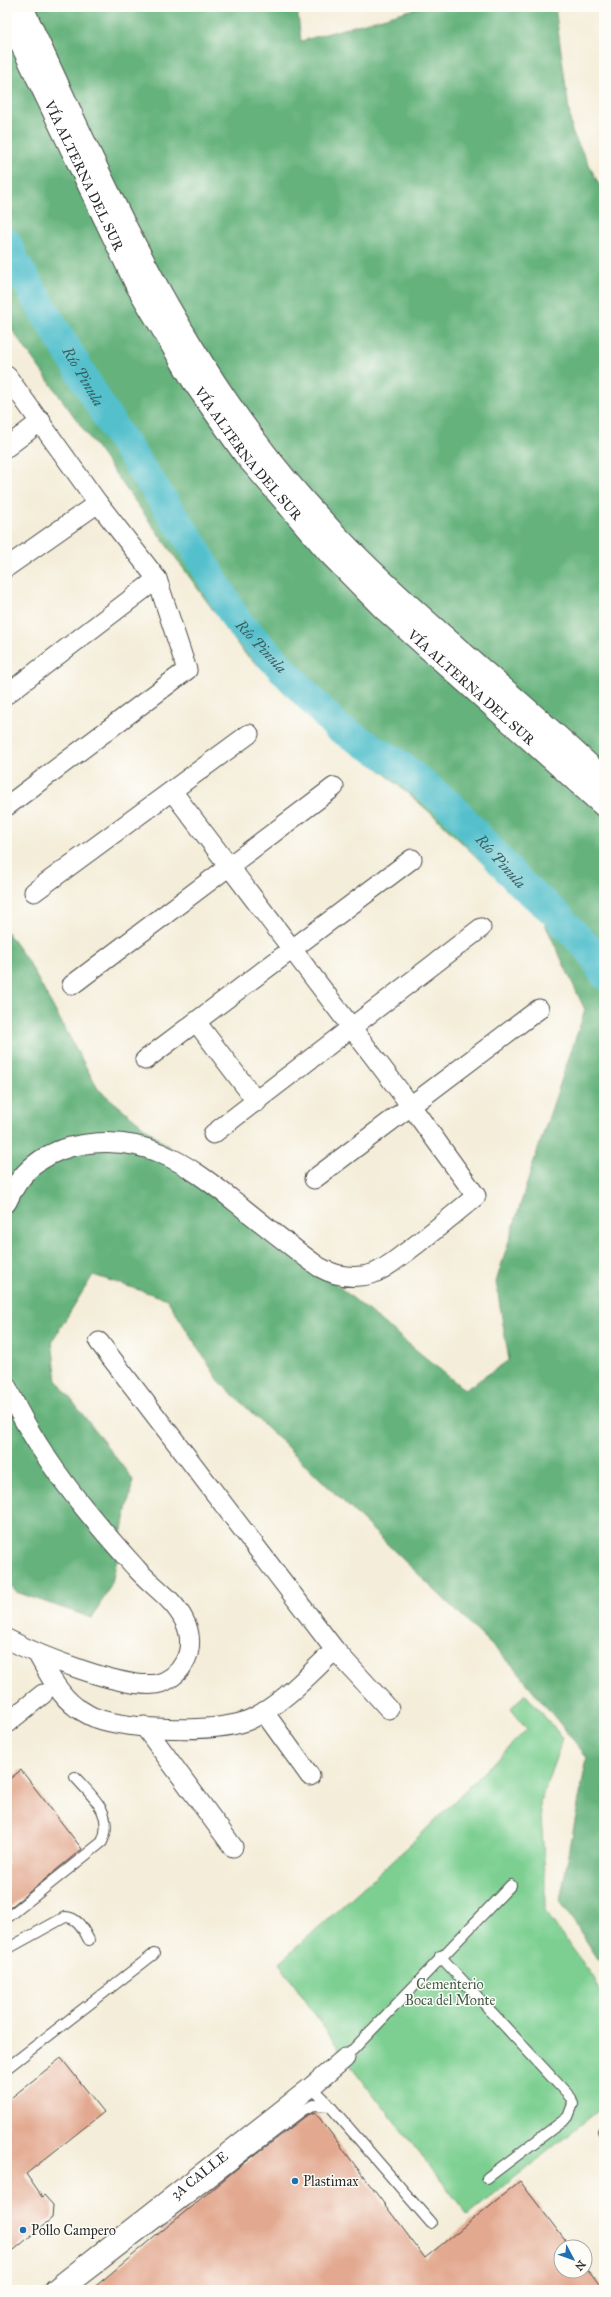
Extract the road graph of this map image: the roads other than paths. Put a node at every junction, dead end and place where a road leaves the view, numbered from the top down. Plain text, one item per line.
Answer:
1 (22, 7) edge
2 (7, 14) edge
3 (7, 376) edge
4 (41, 421) junction
5 (7, 447) edge
6 (98, 503) junction
7 (7, 567) edge
8 (157, 579) junction
9 (7, 694) edge
10 (249, 734) dead end
11 (604, 779) edge
12 (334, 787) dead end
13 (172, 791) junction
14 (7, 806) edge
15 (604, 806) edge
16 (412, 859) dead end
17 (229, 866) junction
18 (34, 892) dead end
19 (481, 928) dead end
20 (292, 950) junction
21 (72, 985) dead end
22 (539, 1009) dead end
23 (197, 1023) junction
24 (351, 1028) junction
25 (145, 1060) dead end
26 (257, 1102) junction
27 (411, 1106) junction
28 (213, 1134) dead end
29 (314, 1179) dead end
30 (7, 1202) edge
31 (99, 1342) dead end
32 (7, 1387) edge
33 (7, 1639) edge
34 (335, 1650) junction
35 (38, 1655) junction
36 (43, 1694) dead end
37 (389, 1709) dead end
38 (264, 1712) junction
39 (7, 1723) edge
40 (144, 1726) junction
41 (310, 1776) dead end
42 (75, 1777) dead end
43 (232, 1847) dead end
44 (510, 1885) dead end
45 (7, 1918) edge
46 (89, 1940) dead end
47 (7, 1949) edge
48 (154, 1954) dead end
49 (440, 1956) junction
50 (345, 2058) joint
51 (7, 2068) edge
52 (311, 2087) junction
53 (330, 2106) junction
54 (487, 2178) dead end
55 (431, 2223) dead end
56 (53, 2290) edge
57 (69, 2290) edge

1 - 11 highway, VÍA ALTERNA DEL SUR
2 - 15 highway, VÍA ALTERNA DEL SUR
3 - 4 street
4 - 5 street
4 - 6 street
6 - 7 street
6 - 8 street
8 - 9 street
8 - 14 street
10 - 13 street
12 - 17 street
13 - 17 street
13 - 18 street
16 - 20 street
17 - 20 street
17 - 21 street
19 - 24 street
20 - 23 street
20 - 24 street
22 - 27 street
23 - 25 street
23 - 26 street
24 - 26 street
24 - 27 street
26 - 28 street
27 - 29 street
27 - 30 street
31 - 34 street
32 - 35 street
33 - 35 street
34 - 37 street
34 - 38 street
35 - 40 street
36 - 39 street
38 - 40 street
38 - 41 street
40 - 43 street
42 - 45 lane
44 - 49 lane
46 - 47 lane
48 - 51 lane
49 - 50 lane
49 - 54 lane
50 - 52 street, 3A CALLE
52 - 53 lane
52 - 56 street, 3A CALLE
53 - 55 lane
53 - 57 lane

